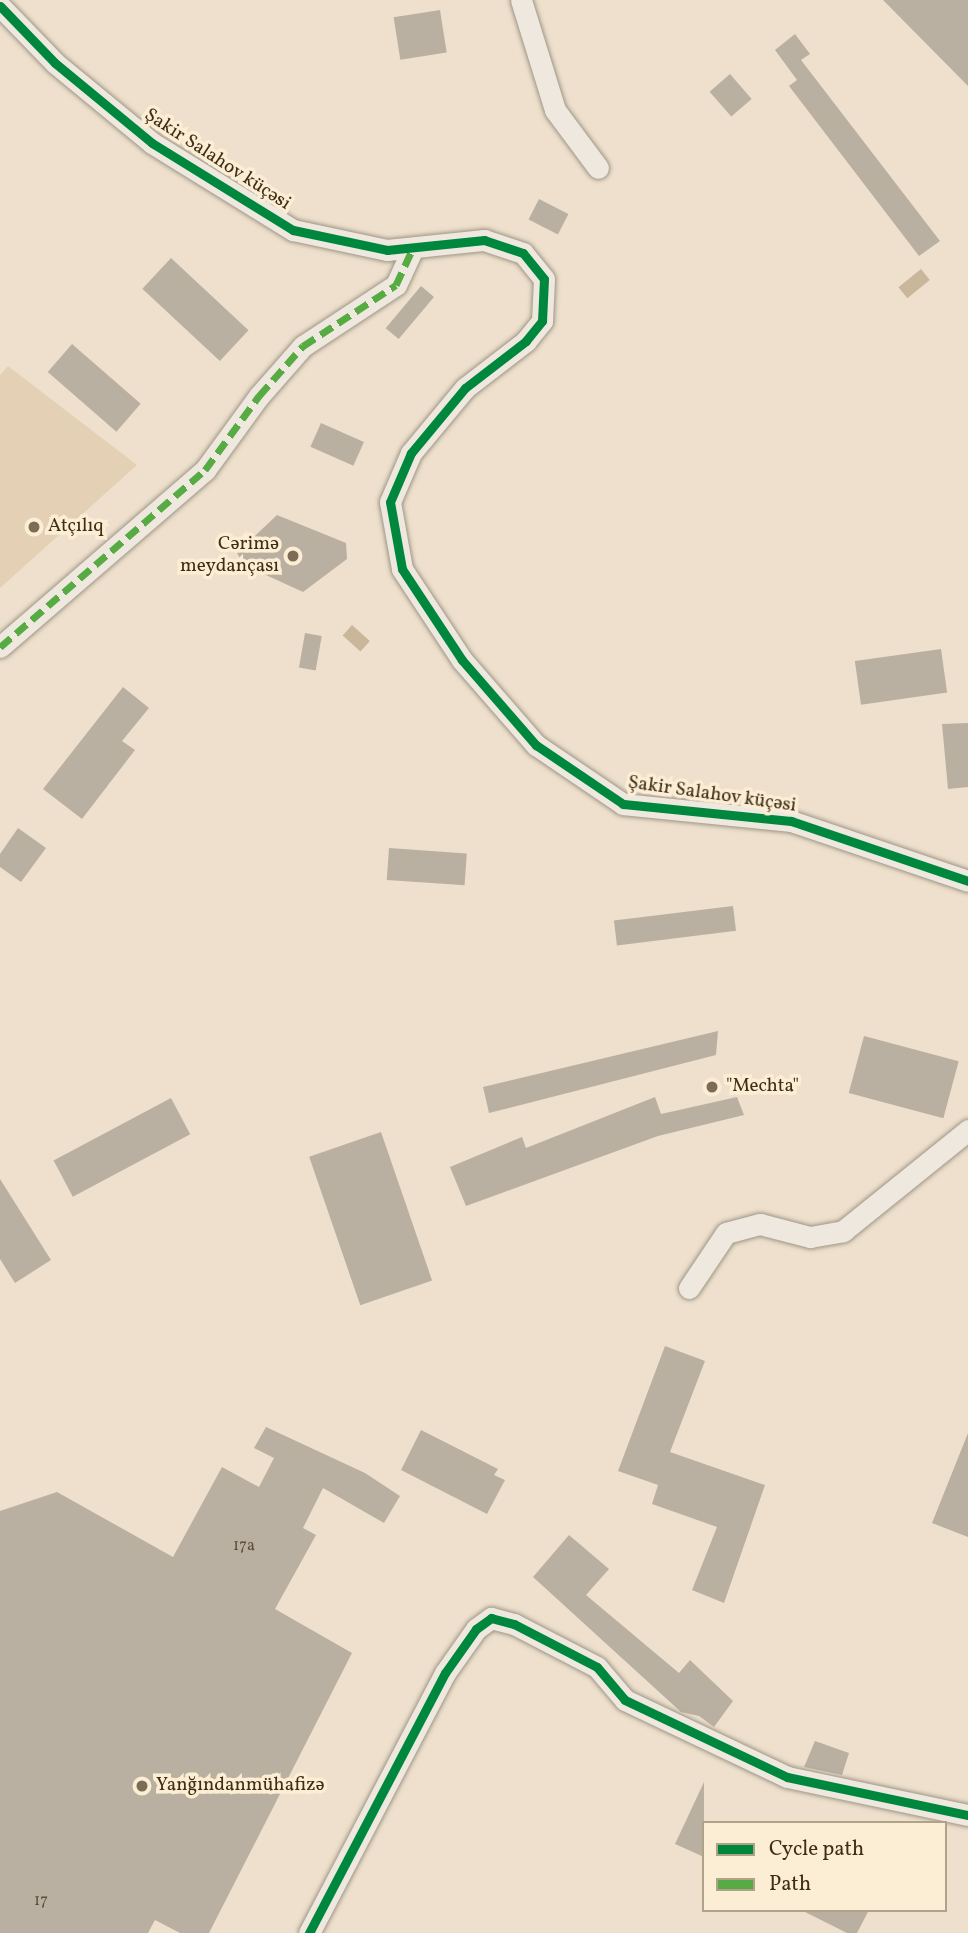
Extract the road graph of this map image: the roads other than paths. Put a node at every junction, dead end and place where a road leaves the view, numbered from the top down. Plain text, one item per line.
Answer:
1 (521, 0) edge
2 (0, 6) edge
3 (598, 168) dead end
4 (413, 248) junction
5 (0, 647) edge
6 (968, 881) edge
7 (968, 1130) edge
8 (689, 1288) dead end
9 (968, 1815) edge
10 (309, 1933) edge

1 - 3 street
2 - 4 street, Şakir Salahov küçəsi
4 - 5 street
4 - 6 street, Şakir Salahov küçəsi
7 - 8 street
9 - 10 street

